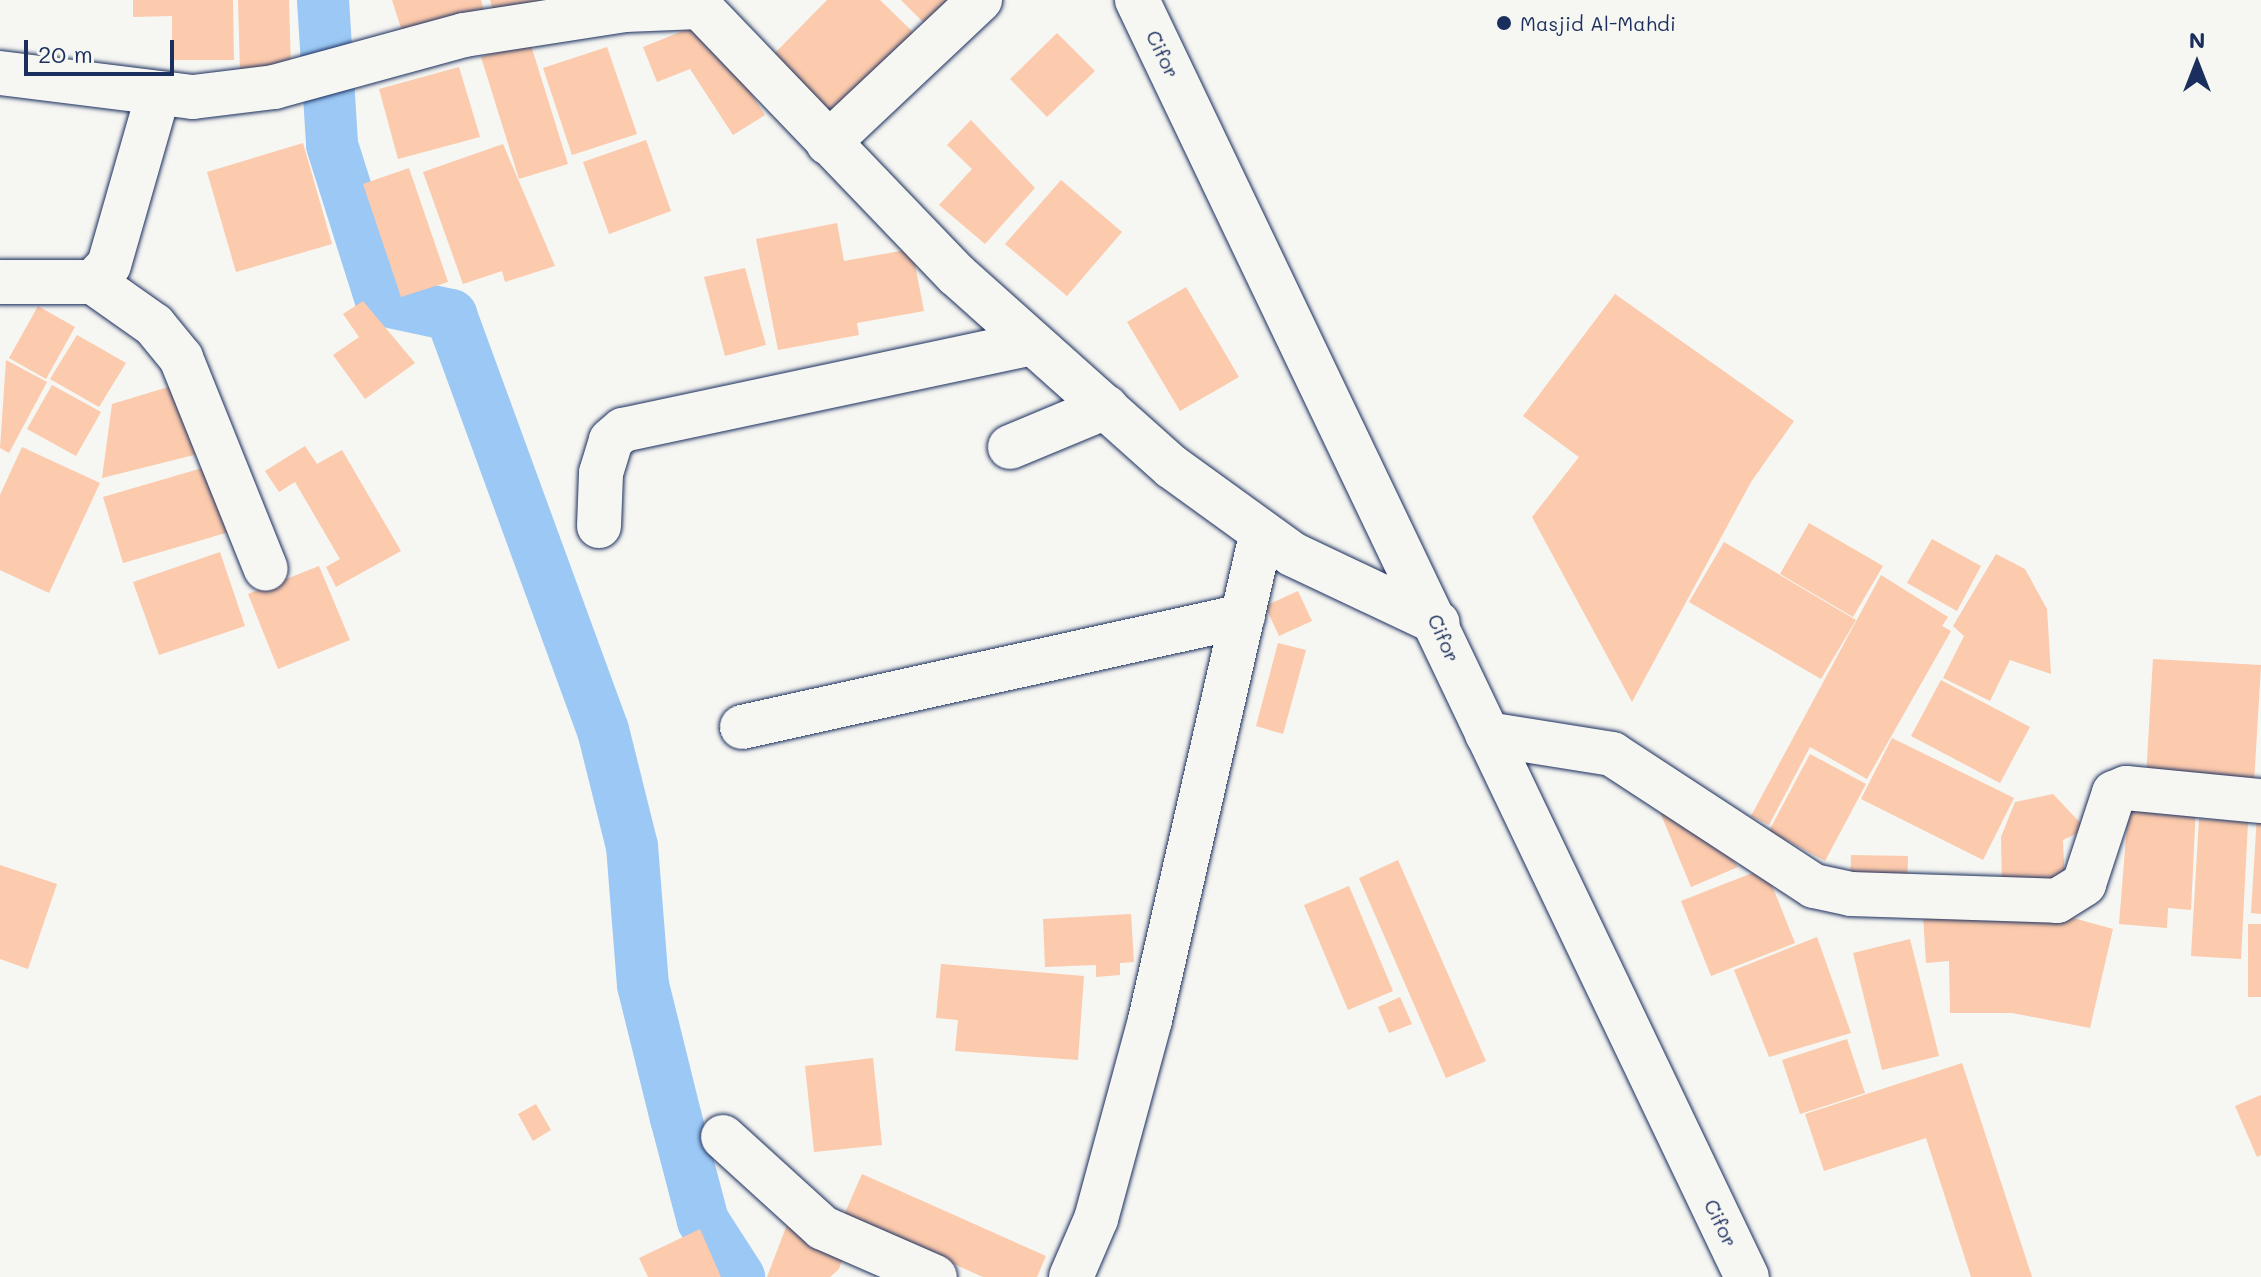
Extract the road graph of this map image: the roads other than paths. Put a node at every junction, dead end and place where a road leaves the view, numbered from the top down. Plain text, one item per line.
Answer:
1 (980, 0) edge
2 (1137, 0) edge
3 (696, 4) edge
4 (0, 73) edge
5 (157, 98) junction
6 (828, 143) junction
7 (0, 282) edge
8 (93, 282) junction
9 (1029, 344) junction
10 (1106, 407) junction
11 (1010, 447) dead end
12 (599, 526) dead end
13 (1261, 535) junction
14 (266, 569) dead end
15 (1243, 616) junction
16 (1438, 623) junction
17 (742, 727) dead end
18 (1487, 734) junction
19 (2261, 801) edge
20 (723, 1137) dead end
21 (935, 1277) edge
22 (1071, 1277) edge
23 (1747, 1277) edge

1 - 6 street
2 - 16 street, Cifor
3 - 5 street
3 - 6 street
4 - 5 street
5 - 8 street
6 - 9 street
7 - 8 street
8 - 14 street
9 - 10 street
9 - 12 street
10 - 11 street
10 - 13 street
13 - 15 street
13 - 16 street
15 - 17 street
15 - 22 street
16 - 18 street, Cifor
18 - 19 street
18 - 23 street, Cifor
20 - 21 street

